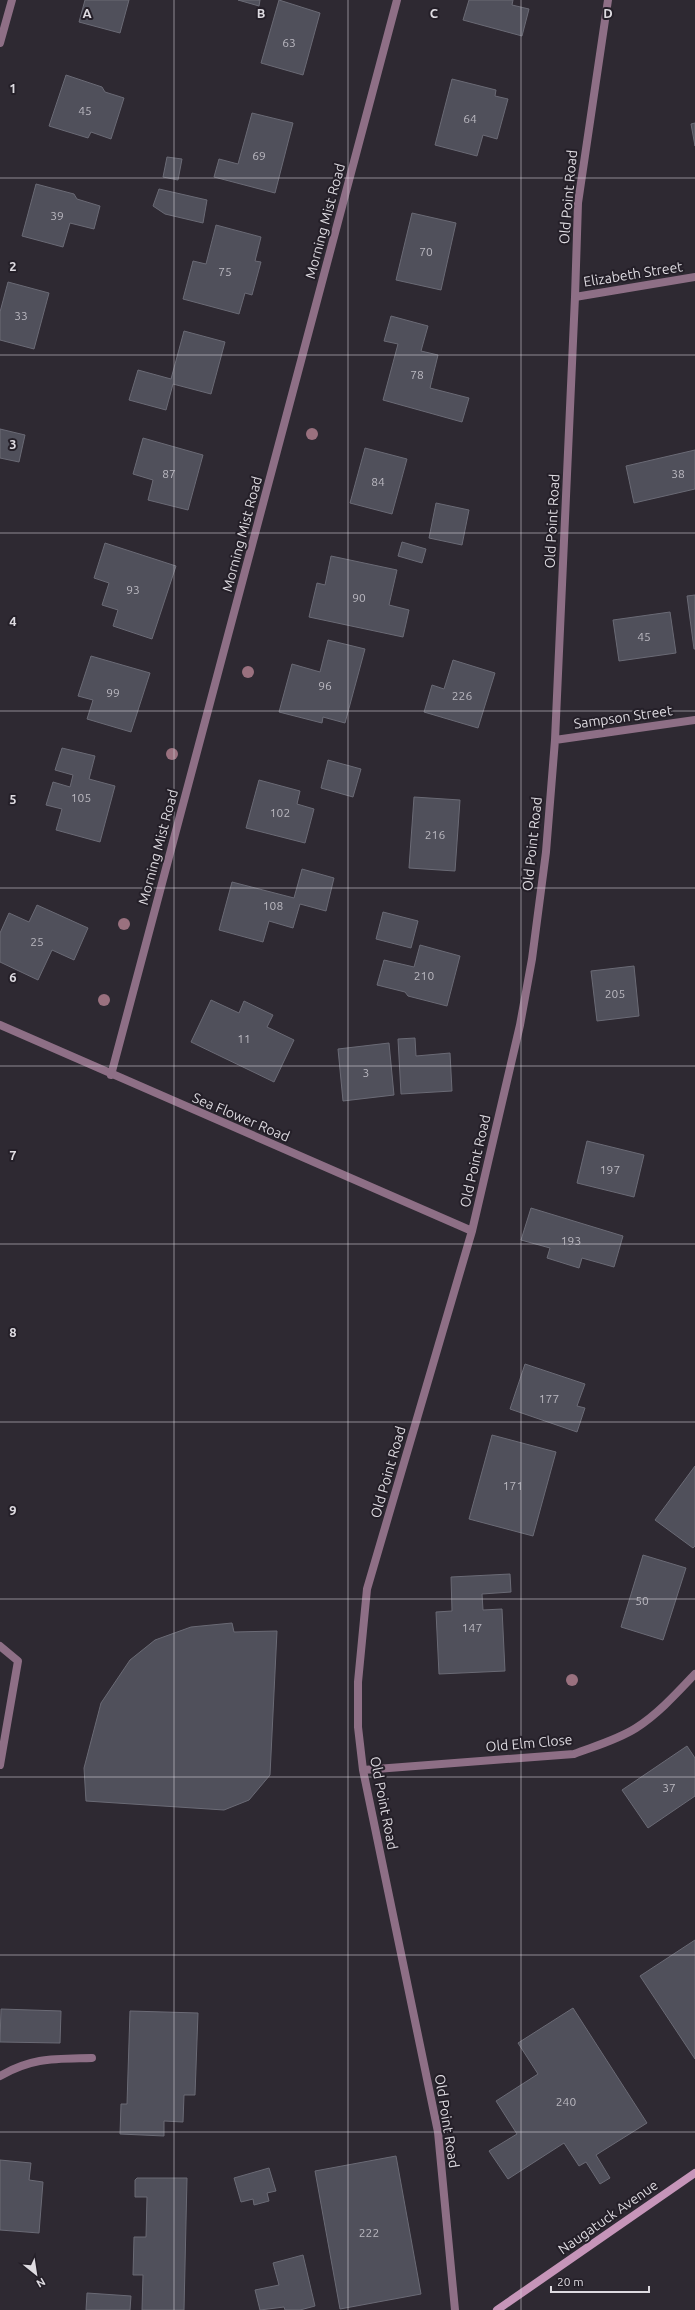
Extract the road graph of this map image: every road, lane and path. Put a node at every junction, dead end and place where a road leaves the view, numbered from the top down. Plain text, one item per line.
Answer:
1 (12, 0) edge
2 (397, 0) edge
3 (608, 0) edge
4 (0, 43) edge
5 (695, 278) edge
6 (576, 297) junction
7 (695, 720) edge
8 (555, 740) junction
9 (0, 1025) edge
10 (112, 1075) junction
11 (472, 1231) junction
12 (0, 1646) edge
13 (695, 1674) edge
14 (0, 1765) edge
15 (363, 1770) junction
16 (92, 2058) dead end
17 (0, 2076) edge
18 (695, 2173) edge
19 (455, 2310) edge
20 (497, 2310) edge

1 - 4 street
2 - 10 street, Morning Mist Road
3 - 6 street, Old Point Road
5 - 6 street, Elizabeth Street
6 - 8 street, Old Point Road
7 - 8 street, Sampson Street
8 - 11 street, Old Point Road
9 - 10 street, Sea Flower Road
10 - 11 street, Sea Flower Road
11 - 15 street, Old Point Road
12 - 14 street
13 - 15 street, Old Elm Close
15 - 19 street, Old Point Road
16 - 17 street
18 - 20 street, Naugatuck Avenue

